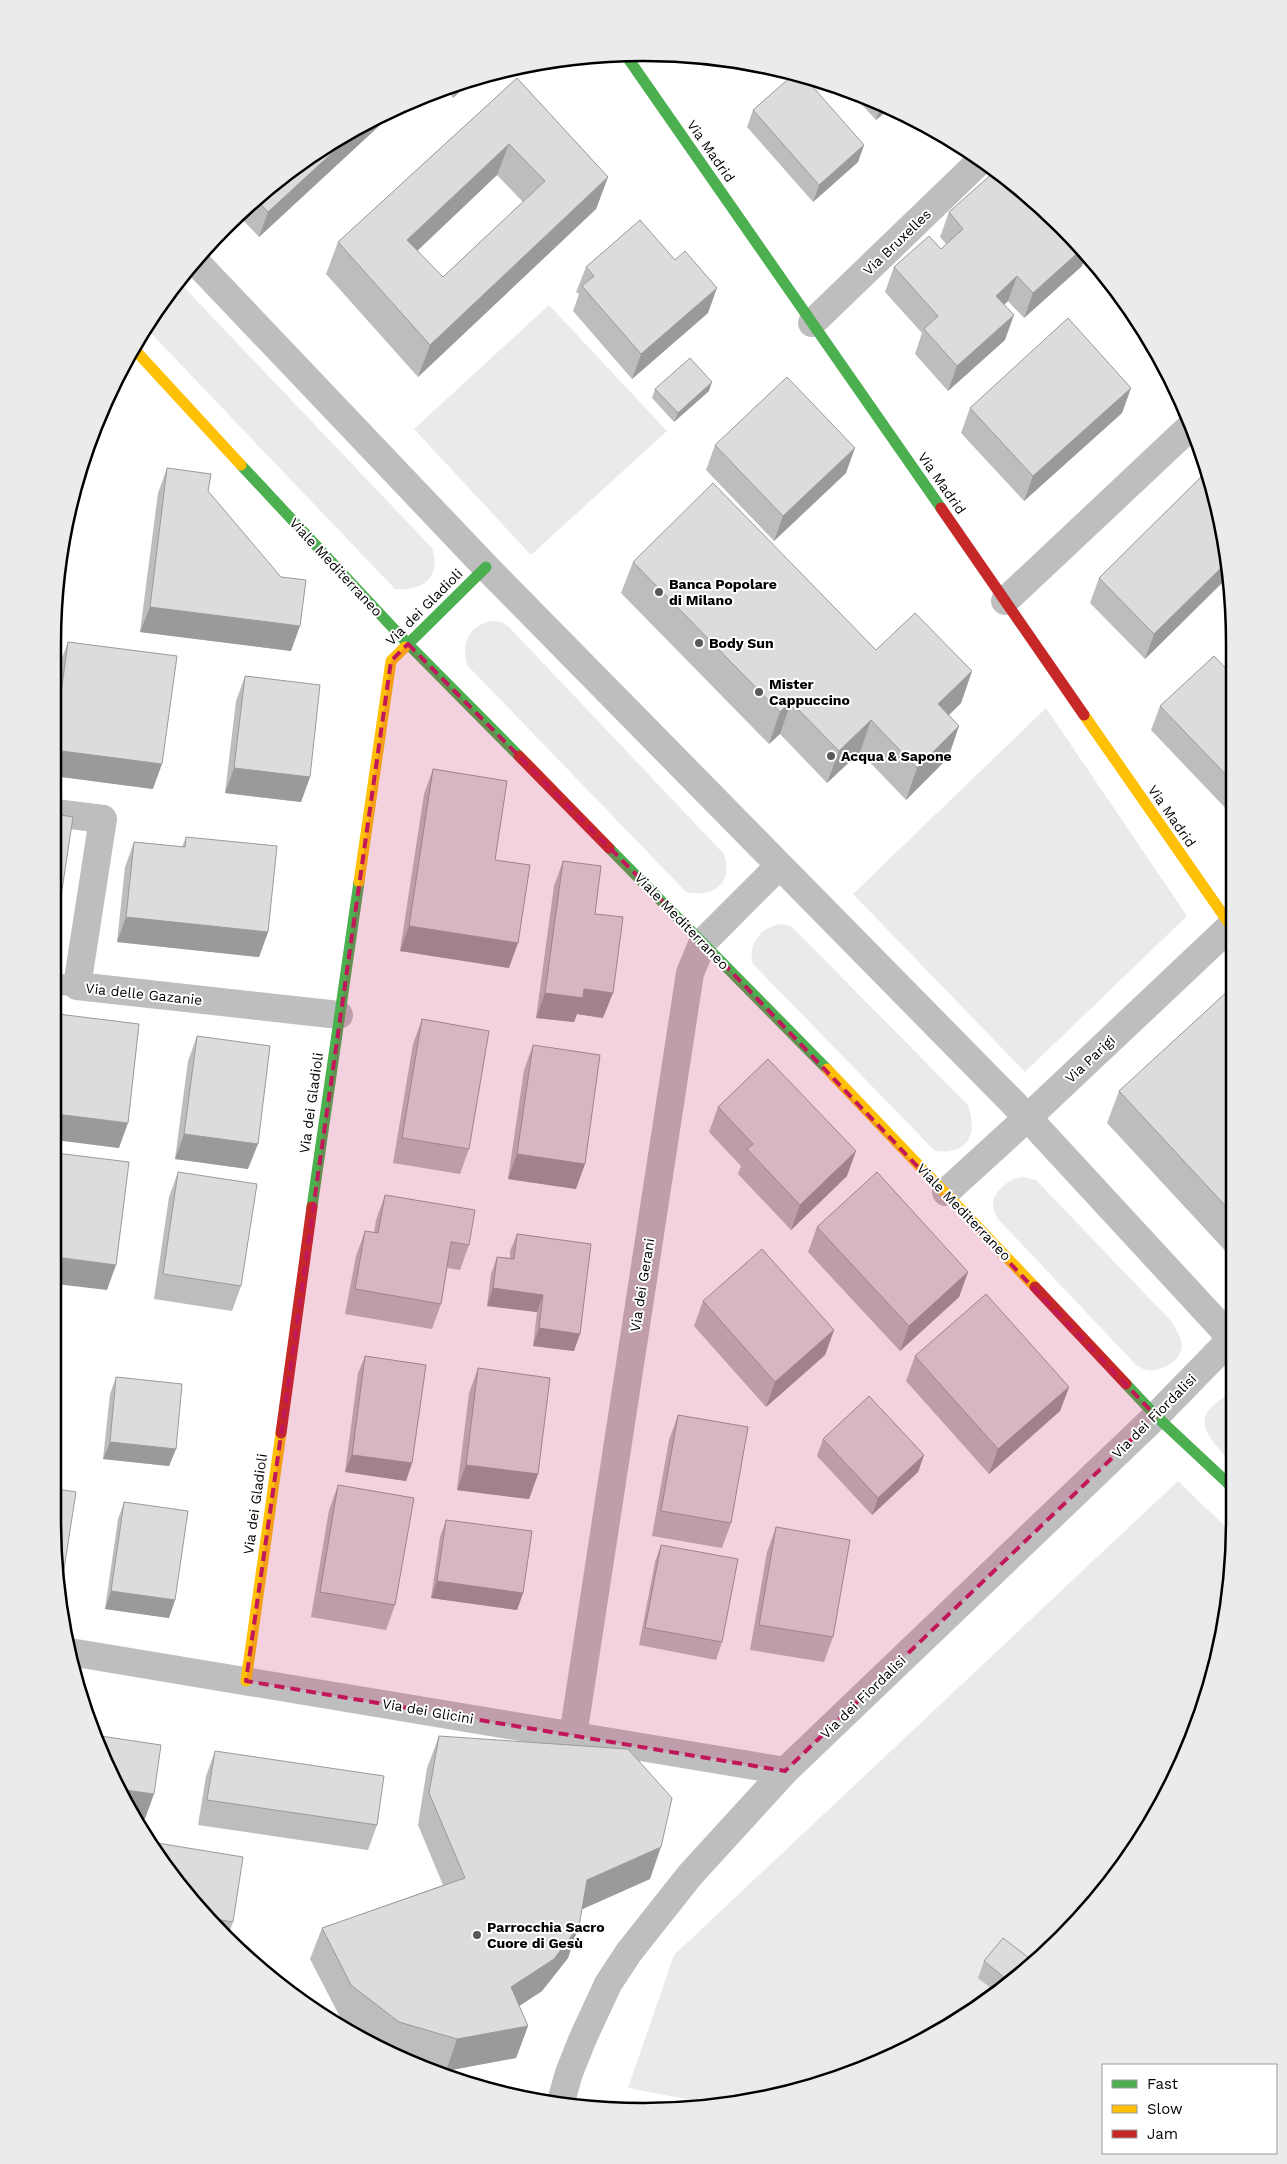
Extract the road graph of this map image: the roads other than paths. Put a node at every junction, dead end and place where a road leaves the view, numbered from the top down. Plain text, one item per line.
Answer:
1 (630, 61) edge
2 (975, 165) edge
3 (200, 267) edge
4 (812, 323) junction
5 (138, 353) edge
6 (1185, 431) edge
7 (486, 567) junction
8 (1005, 601) junction
9 (408, 644) junction
10 (61, 814) edge
11 (778, 866) junction
12 (1226, 917) edge
13 (1226, 932) edge
14 (703, 942) junction
15 (66, 985) edge
16 (339, 1015) junction
17 (1027, 1117) junction
18 (946, 1192) junction
19 (1226, 1331) edge
20 (1226, 1346) edge
21 (1156, 1416) junction
22 (1226, 1481) edge
23 (77, 1653) edge
24 (246, 1681) junction
25 (573, 1736) junction
26 (785, 1771) junction
27 (562, 2097) edge

1 - 4 street, Via Madrid
2 - 4 street, Via Bruxelles
3 - 7 street
4 - 8 street, Via Madrid
5 - 9 street, Viale Mediterraneo
6 - 8 street
7 - 9 street, Via dei Gladioli
7 - 11 street
8 - 12 street, Via Madrid
9 - 14 street, Viale Mediterraneo
9 - 16 street, Via dei Gladioli
10 - 15 street, Via delle Gazanie
11 - 14 street, Via dei Gerani
11 - 17 street
13 - 17 street, Via Parigi
14 - 18 street, Viale Mediterraneo
14 - 25 street, Via dei Gerani
15 - 16 street, Via delle Gazanie
16 - 24 street, Via dei Gladioli
17 - 18 street, Via Parigi
17 - 19 street
18 - 21 street, Viale Mediterraneo
20 - 21 street, Via dei Fiordalisi
21 - 22 street, Viale Mediterraneo
21 - 26 street, Via dei Fiordalisi
23 - 24 street, Via dei Glicini
24 - 25 street, Via dei Glicini
25 - 26 street, Via dei Glicini
26 - 27 street, Via dei Fiordalisi

